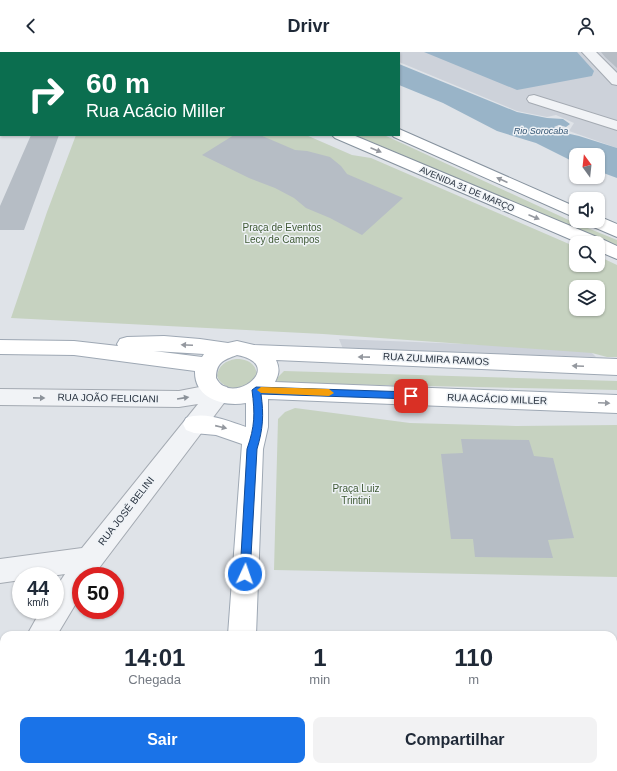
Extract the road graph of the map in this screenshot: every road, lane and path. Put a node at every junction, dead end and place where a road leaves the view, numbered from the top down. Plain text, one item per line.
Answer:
1 (589, 52) edge
2 (617, 81) edge
3 (534, 99) dead end
4 (617, 126) edge
5 (400, 134) edge
6 (342, 136) edge
7 (569, 210) edge
8 (605, 226) edge
9 (617, 231) edge
10 (578, 236) edge
11 (605, 247) edge
12 (617, 252) edge
13 (0, 347) edge
14 (74, 348) junction
15 (225, 350) junction
16 (256, 352) junction
17 (206, 365) junction
18 (617, 367) edge
19 (237, 392) junction
20 (0, 397) edge
21 (617, 404) edge
22 (194, 424) junction
23 (249, 442) junction
24 (89, 558) junction
25 (0, 571) edge
26 (43, 631) edge
27 (242, 631) edge

1 - 2 street
3 - 4 street
7 -> 5 main road
6 -> 10 main road, AVENIDA 31 DE MARÇO
8 - 9 main road
11 - 12 main road
13 - 14 main road
15 -> 14 main road
14 - 17 main road
15 - 16 main road
15 - 17 main road
18 -> 16 main road, RUA ZULMIRA RAMOS
16 - 19 main road
17 - 19 main road
20 -> 19 street, RUA JOÃO FELICIANI
19 -> 21 main road, RUA ACÁCIO MILLER
19 - 22 street, RUA JOSÉ BELINI
19 - 23 main road
22 -> 23 main road
22 - 24 street, RUA JOSÉ BELINI
23 - 27 main road
24 - 25 street
24 - 26 street, RUA JOSÉ BELINI

